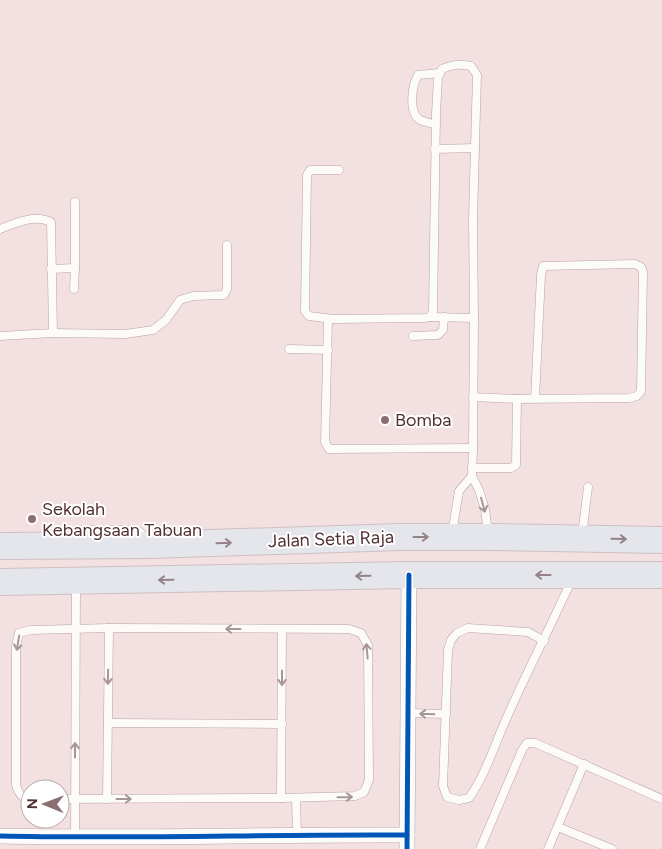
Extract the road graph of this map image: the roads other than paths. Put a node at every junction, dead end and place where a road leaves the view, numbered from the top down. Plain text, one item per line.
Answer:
1 (440, 73) junction
2 (436, 125) junction
3 (475, 148) junction
4 (435, 149) junction
5 (339, 170) dead end
6 (75, 202) dead end
7 (0, 228) edge
8 (227, 246) dead end
9 (74, 268) junction
10 (52, 269) junction
11 (74, 289) dead end
12 (430, 316) junction
13 (444, 317) junction
14 (474, 318) junction
15 (328, 319) junction
16 (52, 333) junction
17 (0, 336) edge
18 (413, 336) dead end
19 (289, 349) dead end
20 (328, 350) junction
21 (474, 397) junction
22 (517, 399) junction
23 (535, 399) junction
24 (473, 448) junction
25 (472, 472) junction
26 (588, 487) dead end
27 (451, 537) junction
28 (488, 537) junction
29 (581, 538) junction
30 (662, 540) edge
31 (0, 546) edge
32 (409, 575) junction
33 (574, 575) junction
34 (662, 575) edge
35 (0, 582) edge
36 (76, 582) junction
37 (109, 628) junction
38 (282, 629) junction
39 (75, 630) junction
40 (544, 640) junction
41 (408, 713) junction
42 (446, 714) junction
43 (108, 723) junction
44 (282, 724) junction
45 (584, 764) junction
46 (20, 795) edge
47 (281, 798) junction
48 (296, 798) junction
49 (70, 799) edge
50 (75, 799) junction
51 (107, 799) junction
52 (662, 799) edge
53 (558, 827) junction
54 (297, 834) junction
55 (0, 836) edge
56 (75, 838) junction
57 (407, 842) edge
58 (227, 843) edge
59 (480, 849) edge
60 (548, 849) edge
61 (612, 849) edge

1 - 2 lane
1 - 2 lane
1 - 3 lane
2 - 4 lane
3 - 4 lane
3 - 14 lane
4 - 12 lane
5 - 15 lane
6 - 9 lane
7 - 10 lane
8 - 16 lane
9 - 10 lane
9 - 11 lane
10 - 16 lane
12 - 13 lane
12 - 15 lane
13 - 14 lane
13 - 18 lane
14 - 21 lane
15 - 20 lane
16 - 17 lane
19 - 20 lane
20 - 24 lane
21 - 22 lane
21 - 24 lane
22 - 23 lane
22 - 25 lane
23 - 23 lane
24 - 25 lane
25 - 27 lane
25 -> 28 lane
26 - 29 lane
27 - 28 highway, Jalan Setia Raja
31 -> 27 highway, Jalan Setia Raja
28 - 29 highway, Jalan Setia Raja
29 -> 30 highway, Jalan Setia Raja
33 -> 32 highway, Jalan Setia Raja
32 -> 36 highway, Jalan Setia Raja
32 - 41 street
33 - 34 highway, Jalan Setia Raja
33 - 40 lane
35 - 36 highway, Jalan Setia Raja
36 - 39 lane
38 -> 37 lane
37 - 39 lane
37 -> 43 lane
38 -> 44 lane
48 -> 38 lane
39 -> 46 lane
50 -> 39 lane
40 - 42 lane
40 - 42 lane
42 -> 41 lane
41 - 57 street
43 - 44 lane
43 - 51 lane
44 - 47 lane
45 - 52 lane
45 - 53 lane
45 - 59 lane
47 - 48 lane
51 -> 47 lane
48 - 54 lane
49 - 50 lane
50 - 51 lane
50 - 56 lane
53 - 60 lane
53 - 61 lane
54 - 57 street
54 - 58 street
55 - 56 street
56 - 58 street

